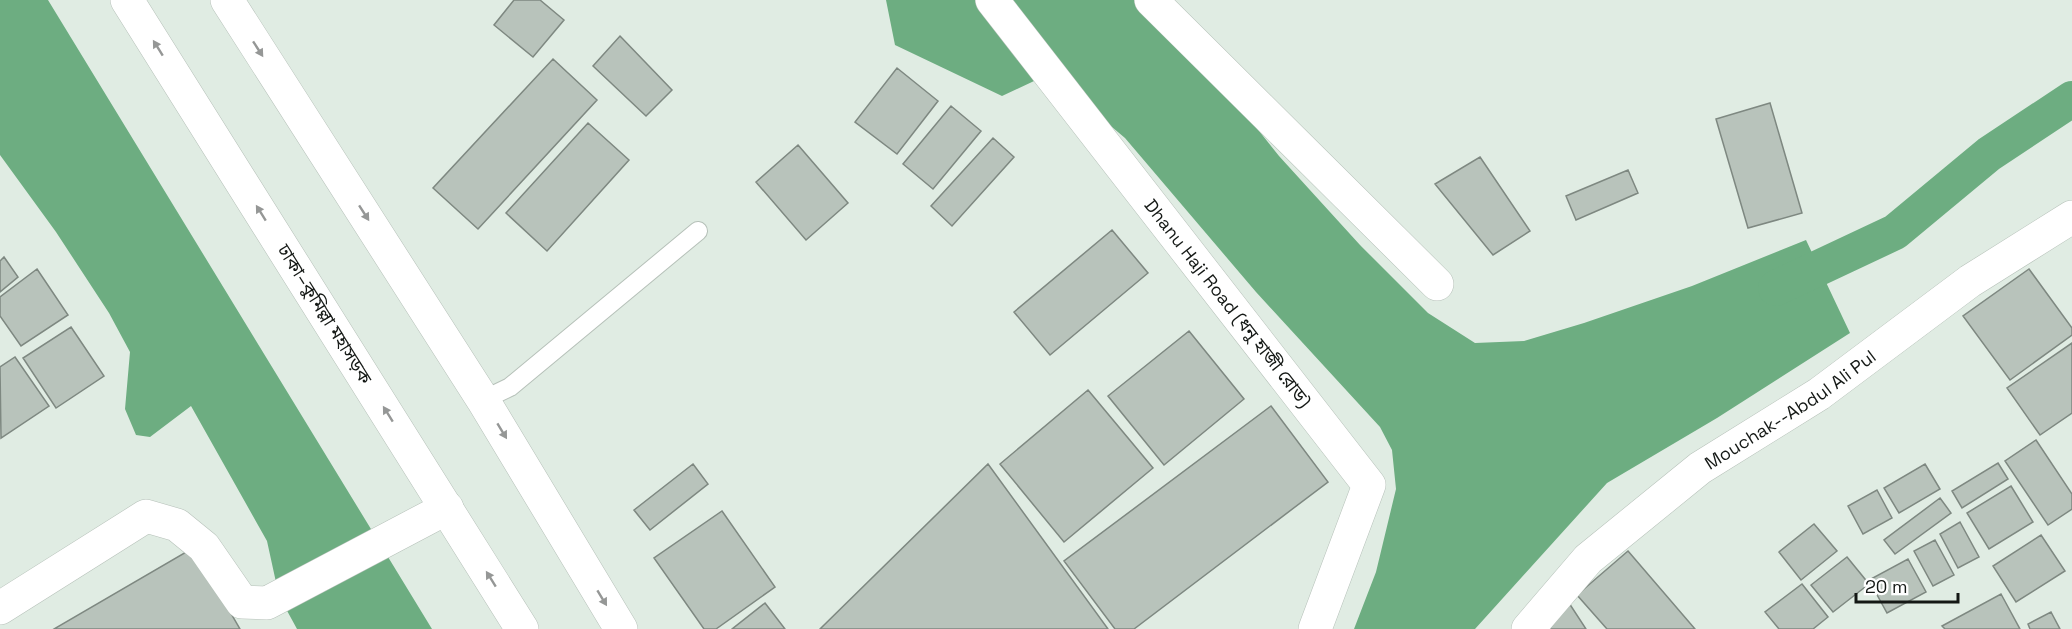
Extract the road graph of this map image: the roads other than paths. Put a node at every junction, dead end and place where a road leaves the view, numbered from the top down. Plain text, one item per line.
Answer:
1 (127, 0) edge
2 (227, 0) edge
3 (992, 0) edge
4 (1151, 0) edge
5 (2072, 217) edge
6 (699, 231) dead end
7 (1437, 284) dead end
8 (483, 400) junction
9 (447, 508) junction
10 (0, 608) edge
11 (522, 629) edge
12 (621, 629) edge
13 (1315, 629) edge
14 (1528, 629) edge

9 -> 1 main road, ঢাকা–কুমিল্লা মহাসড়ক
2 -> 8 main road
3 - 13 main road, Dhanu Haji Road (ধনু হাজী রোড)
4 - 7 main road
5 - 14 main road, Mouchak--Abdul Ali Pul
6 - 8 lane
8 -> 12 main road
9 - 10 main road
11 -> 9 main road, ঢাকা–কুমিল্লা মহাসড়ক

